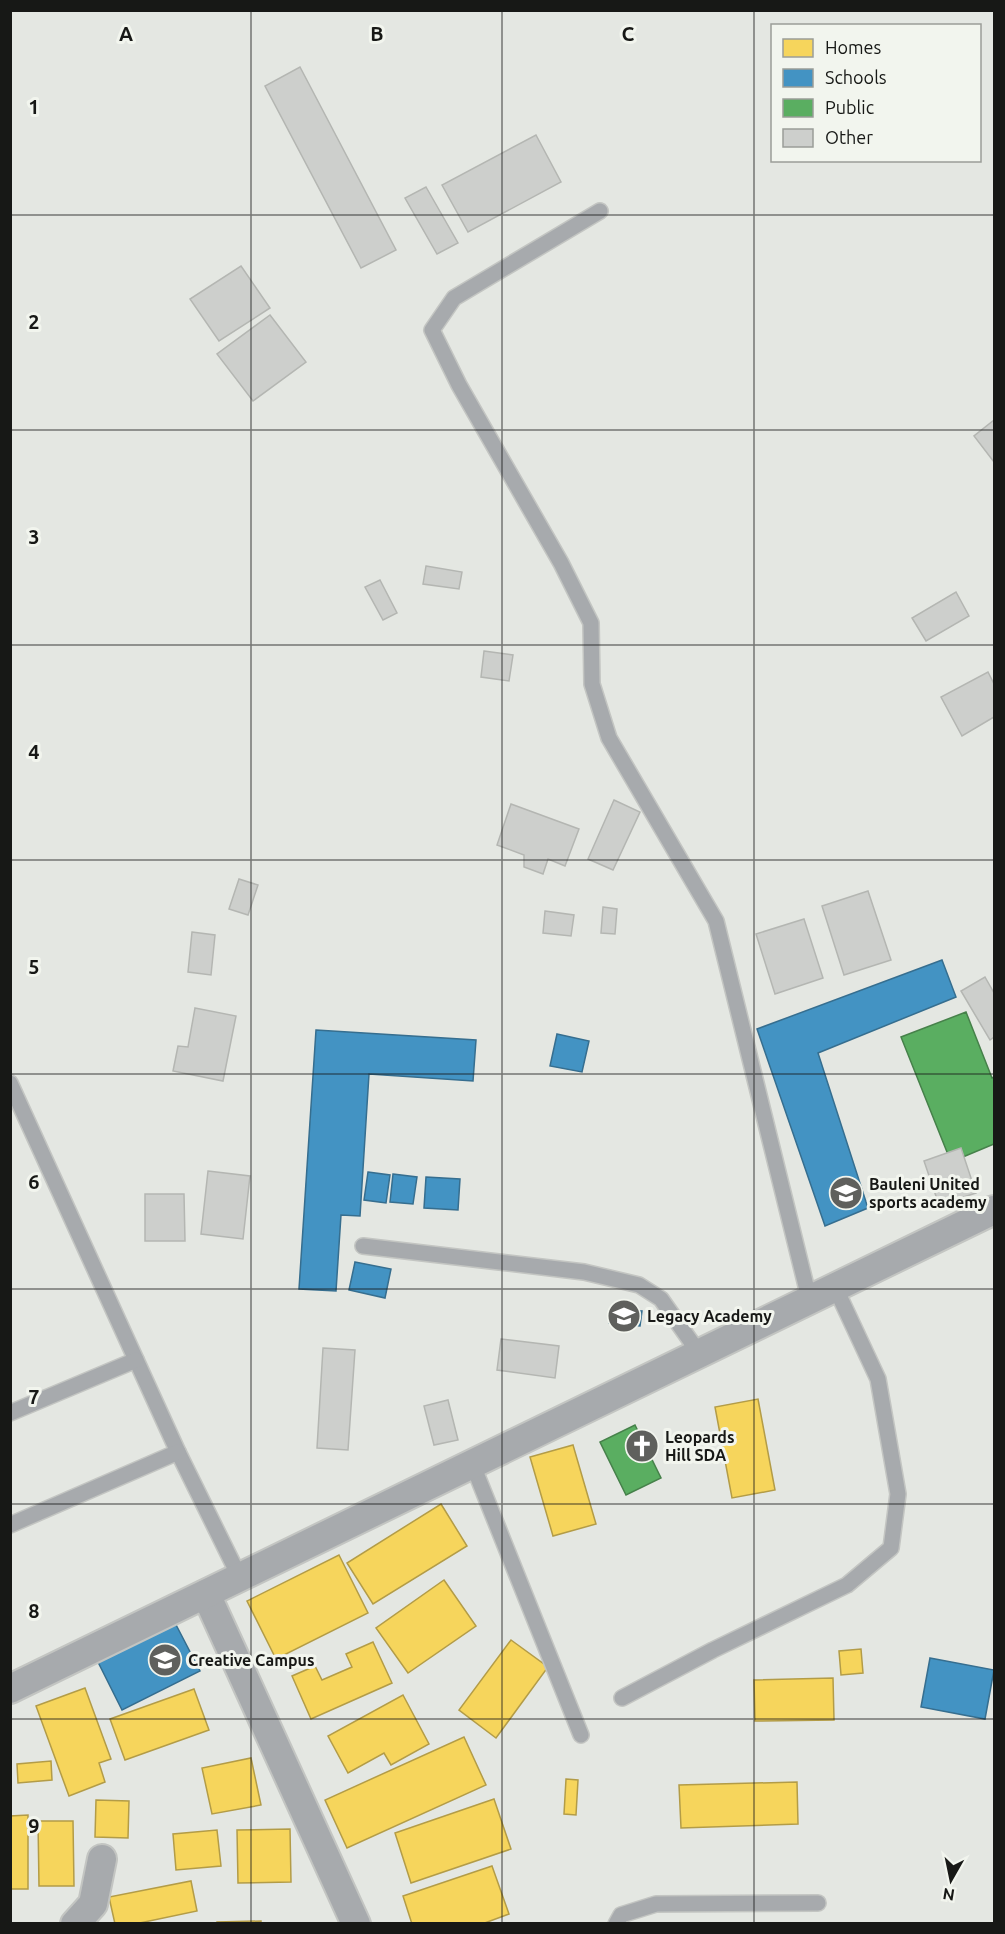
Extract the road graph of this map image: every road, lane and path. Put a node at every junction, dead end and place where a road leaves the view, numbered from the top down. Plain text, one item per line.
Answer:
1 (600, 211) dead end
2 (10, 1083) edge
3 (994, 1210) edge
4 (363, 1246) dead end
5 (836, 1289) junction
6 (810, 1302) junction
7 (699, 1353) junction
8 (136, 1360) junction
9 (10, 1413) edge
10 (178, 1452) junction
11 (472, 1463) junction
12 (10, 1525) edge
13 (239, 1576) junction
14 (206, 1594) junction
15 (10, 1689) edge
16 (622, 1698) dead end
17 (581, 1735) dead end
18 (102, 1860) dead end
19 (818, 1903) dead end
20 (75, 1923) edge
21 (356, 1923) edge
22 (616, 1923) edge

1 - 6 lane
2 - 8 lane
3 - 5 street
4 - 7 lane
5 - 6 street
5 - 16 lane
6 - 7 street
7 - 11 street
8 - 9 lane
8 - 10 lane
10 - 12 lane
10 - 13 lane
11 - 13 street
11 - 17 lane
13 - 14 street
14 - 15 street
14 - 21 street
18 - 20 street
19 - 22 lane

